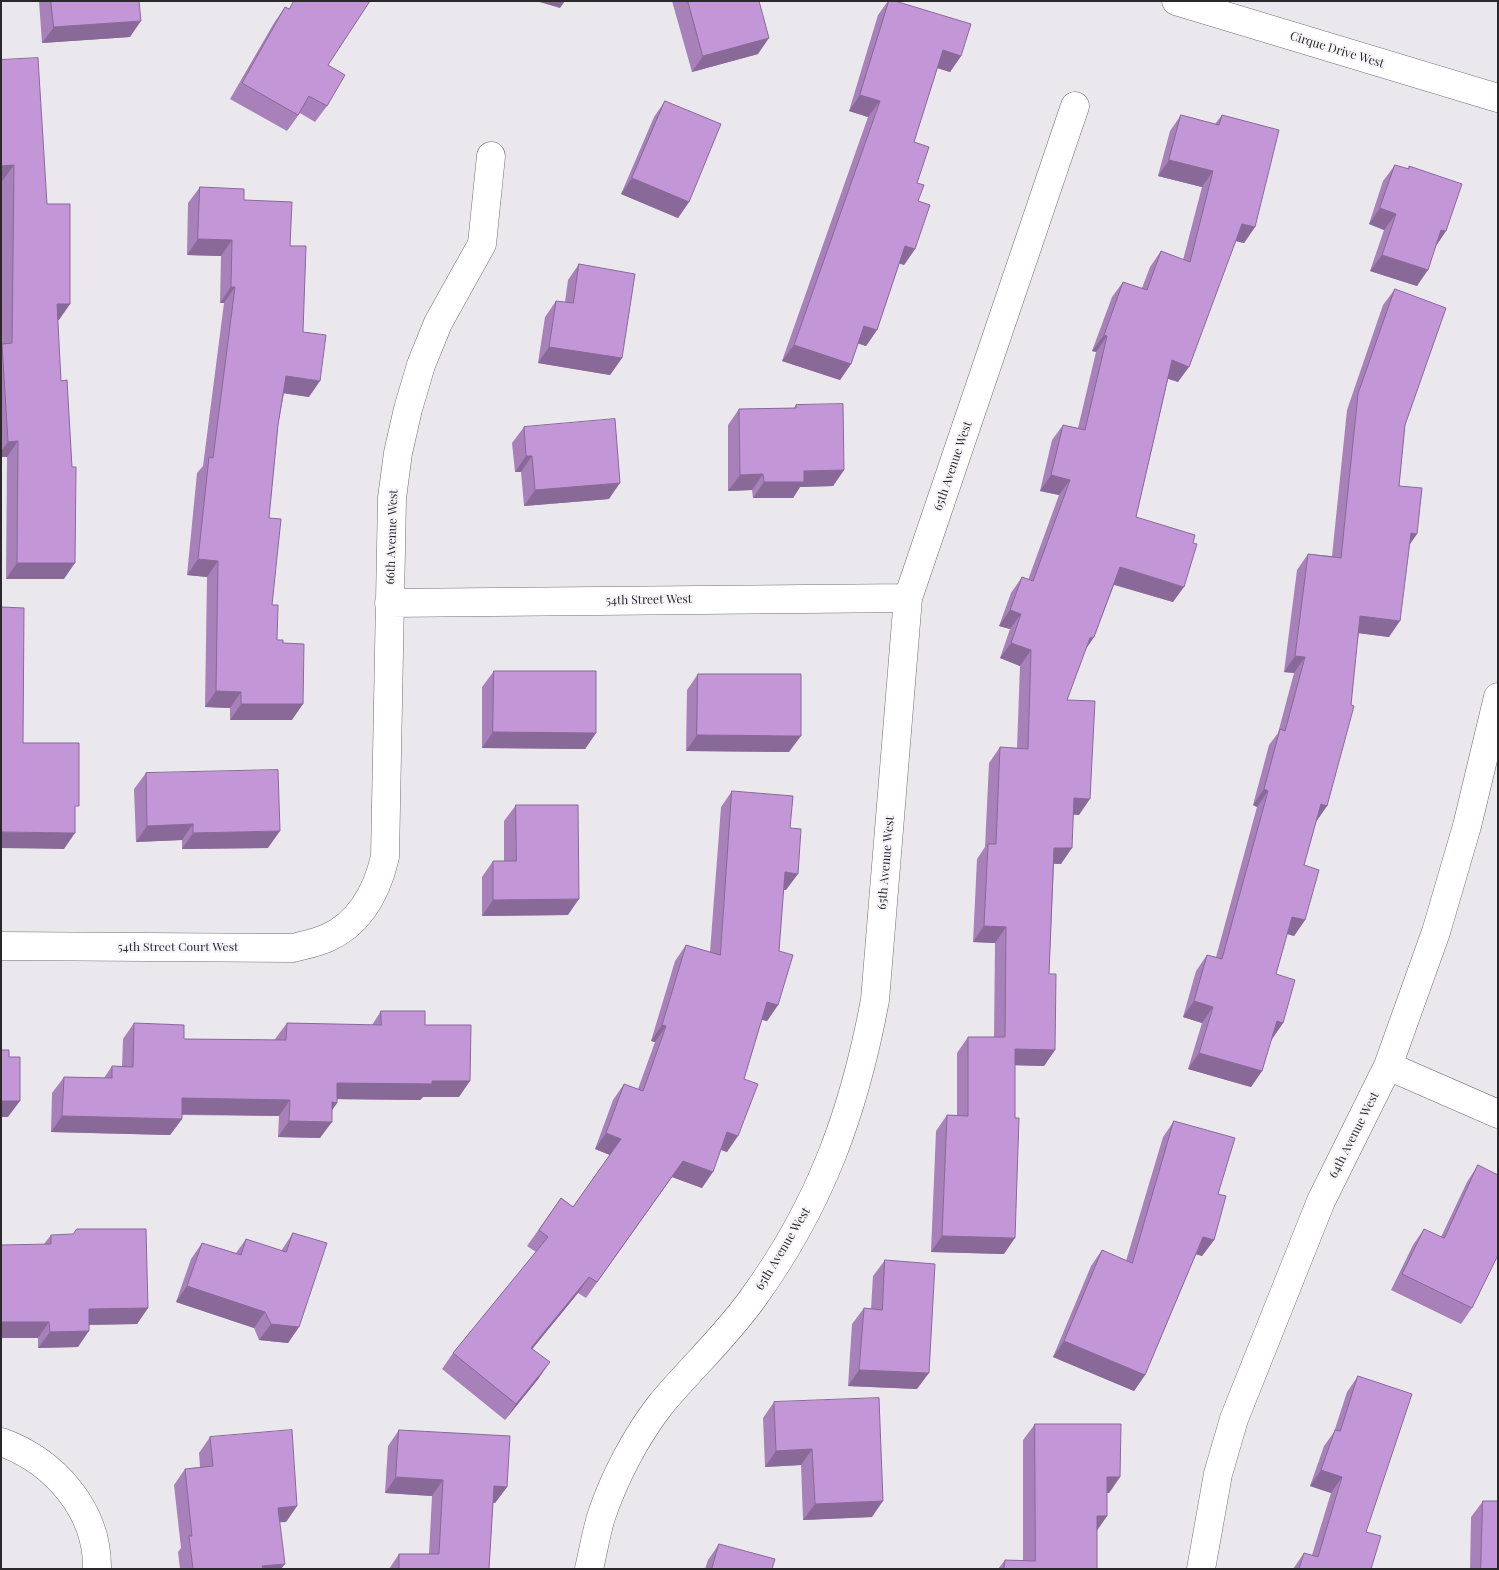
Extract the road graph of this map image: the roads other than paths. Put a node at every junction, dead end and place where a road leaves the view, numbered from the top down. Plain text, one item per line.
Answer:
1 (1176, 1) edge
2 (1498, 98) edge
3 (1075, 106) dead end
4 (491, 156) dead end
5 (908, 598) junction
6 (389, 603) junction
7 (1498, 697) edge
8 (349, 925) joint
9 (1, 946) edge
10 (1388, 1066) junction
11 (1498, 1114) edge
12 (1, 1442) edge
13 (97, 1569) edge
14 (589, 1569) edge
15 (1201, 1569) edge

1 - 2 street, Cirque Drive West
3 - 5 street, 65th Avenue West
4 - 6 street, 66th Avenue West
5 - 6 street, 54th Street West
5 - 14 street, 65th Avenue West
6 - 8 street, 66th Avenue West
7 - 10 street, 64th Avenue West
8 - 9 street, 54th Street Court West
10 - 11 street
10 - 15 street, 64th Avenue West
12 - 13 street

